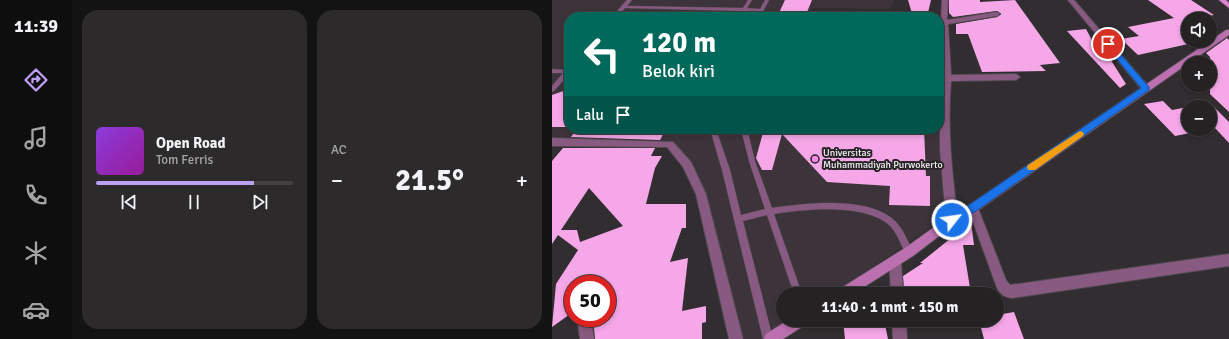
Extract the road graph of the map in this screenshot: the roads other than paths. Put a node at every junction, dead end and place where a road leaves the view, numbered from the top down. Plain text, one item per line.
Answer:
1 (630, 0) edge
2 (750, 0) edge
3 (768, 0) edge
4 (945, 0) edge
5 (1071, 0) edge
6 (1222, 0) edge
7 (1229, 6) edge
8 (623, 7) junction
9 (744, 10) junction
10 (762, 10) joint
11 (618, 12) edge
12 (943, 12) edge
13 (996, 14) dead end
14 (944, 22) edge
15 (1229, 32) edge
16 (552, 71) edge
17 (564, 71) edge
18 (564, 76) edge
19 (944, 76) edge
20 (1016, 77) dead end
21 (1146, 89) junction
22 (552, 90) edge
23 (715, 134) edge
24 (745, 134) edge
25 (552, 142) edge
26 (973, 208) junction
27 (769, 211) junction
28 (738, 219) junction
29 (952, 220) junction
30 (909, 252) junction
31 (1229, 260) edge
32 (895, 261) junction
33 (796, 287) edge
34 (853, 287) edge
35 (897, 287) edge
36 (585, 327) edge
37 (789, 327) edge
38 (899, 327) edge
39 (587, 339) edge
40 (736, 339) edge
41 (768, 339) edge
42 (771, 339) edge
43 (900, 339) edge

1 - 8 lane
2 - 9 lane
3 - 10 lane
4 - 12 street
5 - 21 street
6 - 7 main road
8 - 9 lane
8 - 11 lane
9 - 10 lane
13 - 14 street
15 - 21 main road
16 - 17 lane
18 - 22 lane
19 - 20 street
19 - 29 street
21 - 26 main road
23 - 28 lane
24 - 27 lane
25 - 40 street
26 - 29 main road
26 - 31 street
27 - 28 lane
27 - 30 lane
27 - 33 lane
28 - 41 lane
29 - 30 main road
30 - 32 main road
32 - 34 main road
32 - 35 street
36 - 39 street
37 - 42 main road
38 - 43 street

